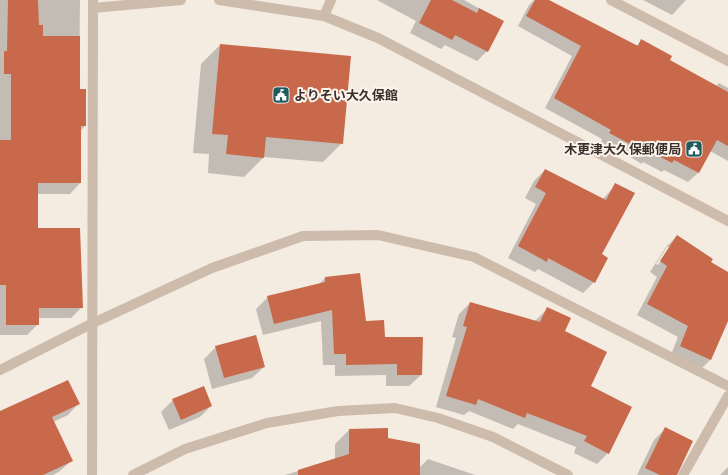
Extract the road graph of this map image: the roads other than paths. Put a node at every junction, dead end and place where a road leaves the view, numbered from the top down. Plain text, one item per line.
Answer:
1 (181, 0) edge
2 (218, 0) edge
3 (331, 0) edge
4 (611, 0) edge
5 (93, 4) edge
6 (324, 16) junction
7 (728, 61) edge
8 (728, 221) edge
9 (91, 324) junction
10 (0, 370) edge
11 (728, 386) edge
12 (728, 396) edge
13 (92, 475) edge
14 (133, 475) edge
15 (568, 475) edge
16 (683, 475) edge

1 - 5 street
2 - 6 street
3 - 6 street
4 - 7 street
5 - 9 street
6 - 8 street
9 - 10 street
9 - 11 street
9 - 13 street
12 - 16 street
14 - 15 street

